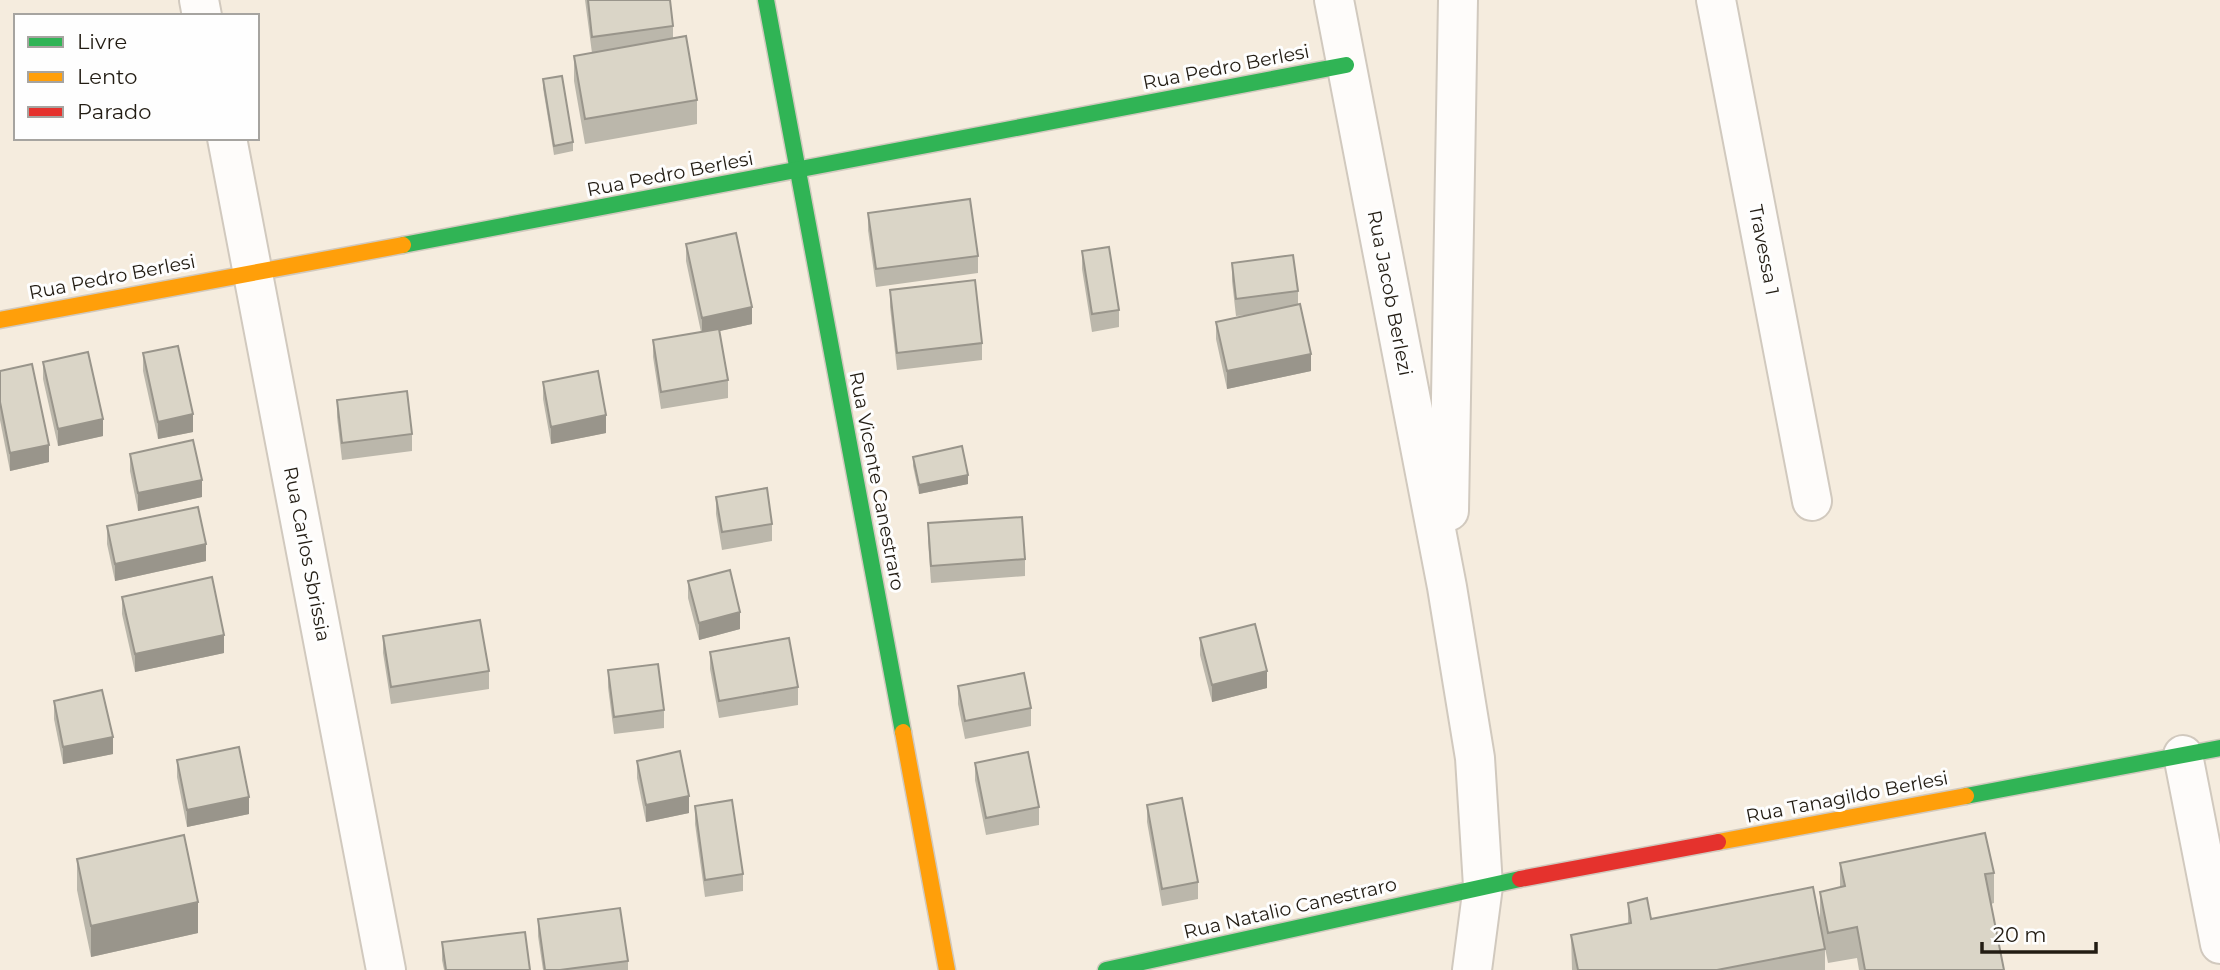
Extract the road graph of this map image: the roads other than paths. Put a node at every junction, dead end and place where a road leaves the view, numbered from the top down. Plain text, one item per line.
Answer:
1 (766, 0) edge
2 (1334, 0) edge
3 (1458, 0) edge
4 (1716, 0) edge
5 (1346, 65) junction
6 (227, 140) edge
7 (798, 171) junction
8 (254, 272) junction
9 (0, 320) edge
10 (1812, 501) dead end
11 (1447, 587) junction
12 (2220, 748) edge
13 (2183, 755) junction
14 (1483, 886) junction
15 (2220, 944) edge
16 (386, 970) edge
17 (947, 970) edge
18 (1106, 970) edge
19 (1472, 970) edge

1 - 7 street, Rua Vicente Canestraro
2 - 5 street, Rua Jacob Berlezi
3 - 11 street, Rua Jacob Berlezi
4 - 10 street, Travessa 1
5 - 7 street, Rua Pedro Berlesi
5 - 11 street, Rua Jacob Berlezi
6 - 8 street, Rua Carlos Sbrissia
7 - 8 street, Rua Pedro Berlesi
7 - 17 street, Rua Vicente Canestraro
8 - 9 street, Rua Pedro Berlesi
8 - 16 street, Rua Carlos Sbrissia
11 - 14 street, Rua Jacob Berlezi
12 - 13 street, Rua Tanagildo Berlesi
13 - 14 street, Rua Tanagildo Berlesi
13 - 15 street
14 - 18 street, Rua Natalio Canestraro
14 - 19 street, Rua Jacob Berlezi

